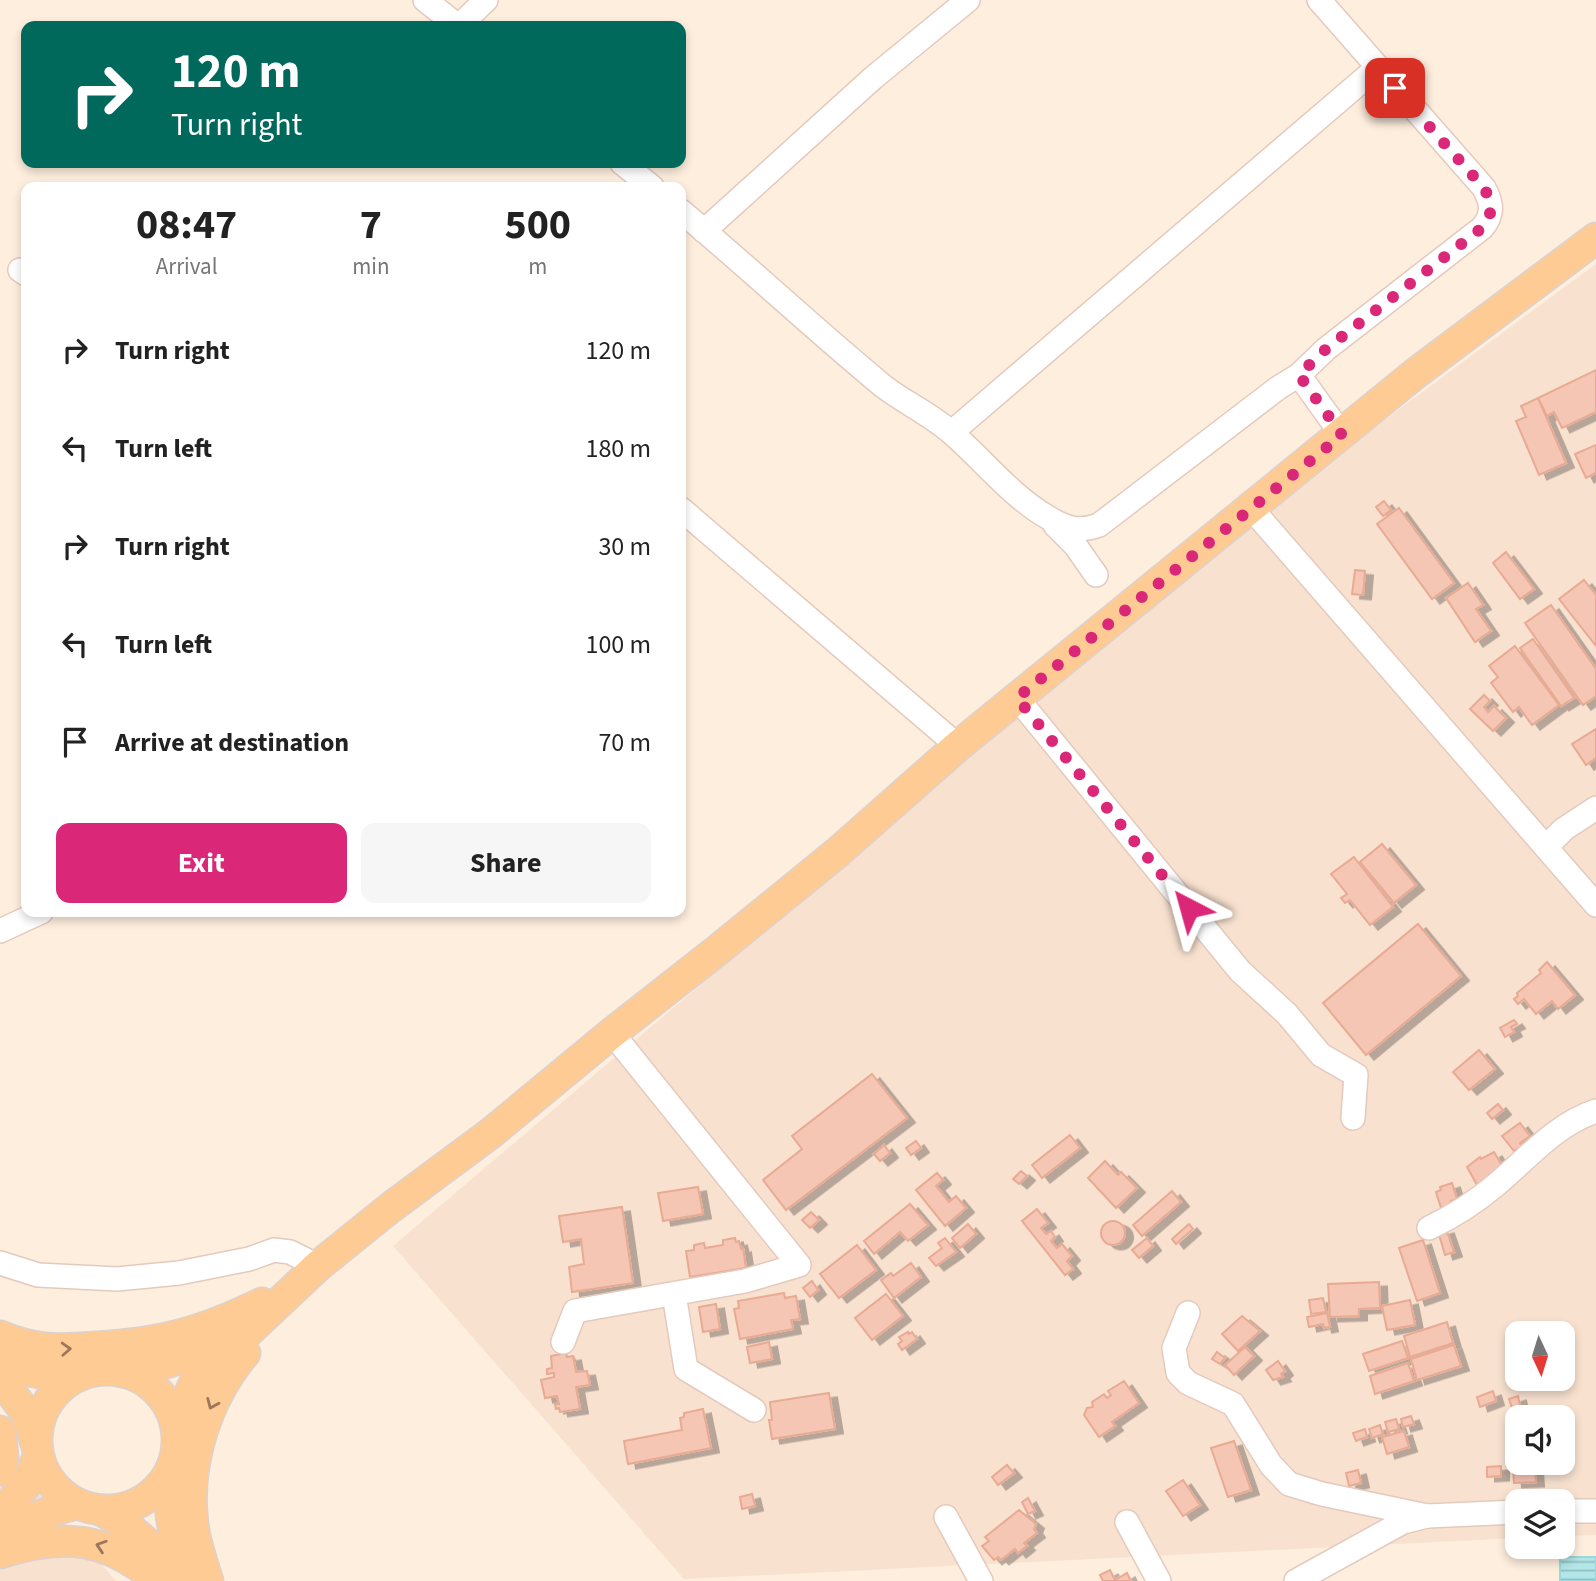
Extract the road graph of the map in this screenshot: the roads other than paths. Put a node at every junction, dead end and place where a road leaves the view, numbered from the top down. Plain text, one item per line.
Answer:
1 (425, 0) edge
2 (486, 0) edge
3 (968, 0) edge
4 (1319, 0) edge
5 (452, 21) edge
6 (463, 21) edge
7 (1377, 68) junction
8 (628, 168) edge
9 (646, 182) edge
10 (686, 215) edge
11 (704, 231) junction
12 (1596, 237) edge
13 (1299, 375) junction
14 (952, 432) junction
15 (1342, 435) junction
16 (1250, 507) junction
17 (686, 513) edge
18 (1048, 518) junction
19 (1096, 575) dead end
20 (1017, 698) junction
21 (958, 746) junction
22 (1596, 808) edge
23 (1547, 846) junction
24 (1596, 905) edge
25 (30, 917) edge
26 (0, 931) edge
27 (612, 1033) junction
28 (1596, 1111) edge
29 (1353, 1118) dead end
30 (1429, 1228) dead end
31 (0, 1263) edge
32 (315, 1269) junction
33 (674, 1294) junction
34 (262, 1303) junction
35 (1188, 1313) dead end
36 (0, 1336) edge
37 (563, 1342) dead end
38 (0, 1356) edge
39 (122, 1372) junction
40 (87, 1373) junction
41 (0, 1378) edge
42 (754, 1410) dead end
43 (177, 1430) junction
44 (0, 1431) edge
45 (37, 1450) junction
46 (171, 1469) junction
47 (0, 1470) edge
48 (89, 1507) junction
49 (1575, 1511) edge
50 (1596, 1511) edge
51 (1505, 1513) edge
52 (0, 1514) edge
53 (1427, 1516) junction
54 (946, 1517) dead end
55 (1127, 1522) dead end
56 (0, 1537) edge
57 (0, 1553) edge
58 (159, 1581) edge
59 (180, 1581) edge
60 (197, 1581) edge
61 (208, 1581) edge
62 (981, 1581) edge
63 (1159, 1581) edge
64 (1296, 1581) edge

1 - 5 street
2 - 6 street
3 - 11 street
4 - 7 street
7 - 13 street
7 - 14 street
8 - 9 street
10 - 11 street
11 - 14 street
12 - 15 main road
13 - 15 street
13 - 18 street
14 - 18 street
15 - 16 main road
16 - 20 main road
16 - 23 street
17 - 21 street
18 - 19 street
20 - 21 main road
20 - 29 street
21 - 27 main road
22 - 23 street
23 - 24 street
25 - 26 street
27 - 32 main road
27 - 33 street
28 - 30 street
31 - 32 street
32 - 34 main road
32 - 43 main road
32 -> 61 main road
33 - 37 street
33 - 42 street
36 -> 34 main road
34 - 39 main road
35 - 53 street
38 - 40 main road
39 - 40 main road
39 - 43 main road
40 - 45 main road
41 - 45 main road
43 - 46 main road
44 - 47 main road
45 - 48 main road
45 - 52 main road
46 - 48 main road
46 - 60 main road
48 - 56 main road
48 - 59 main road
49 - 50 street
51 - 53 street
53 - 64 street
54 - 62 street
55 - 63 street
58 -> 57 main road

